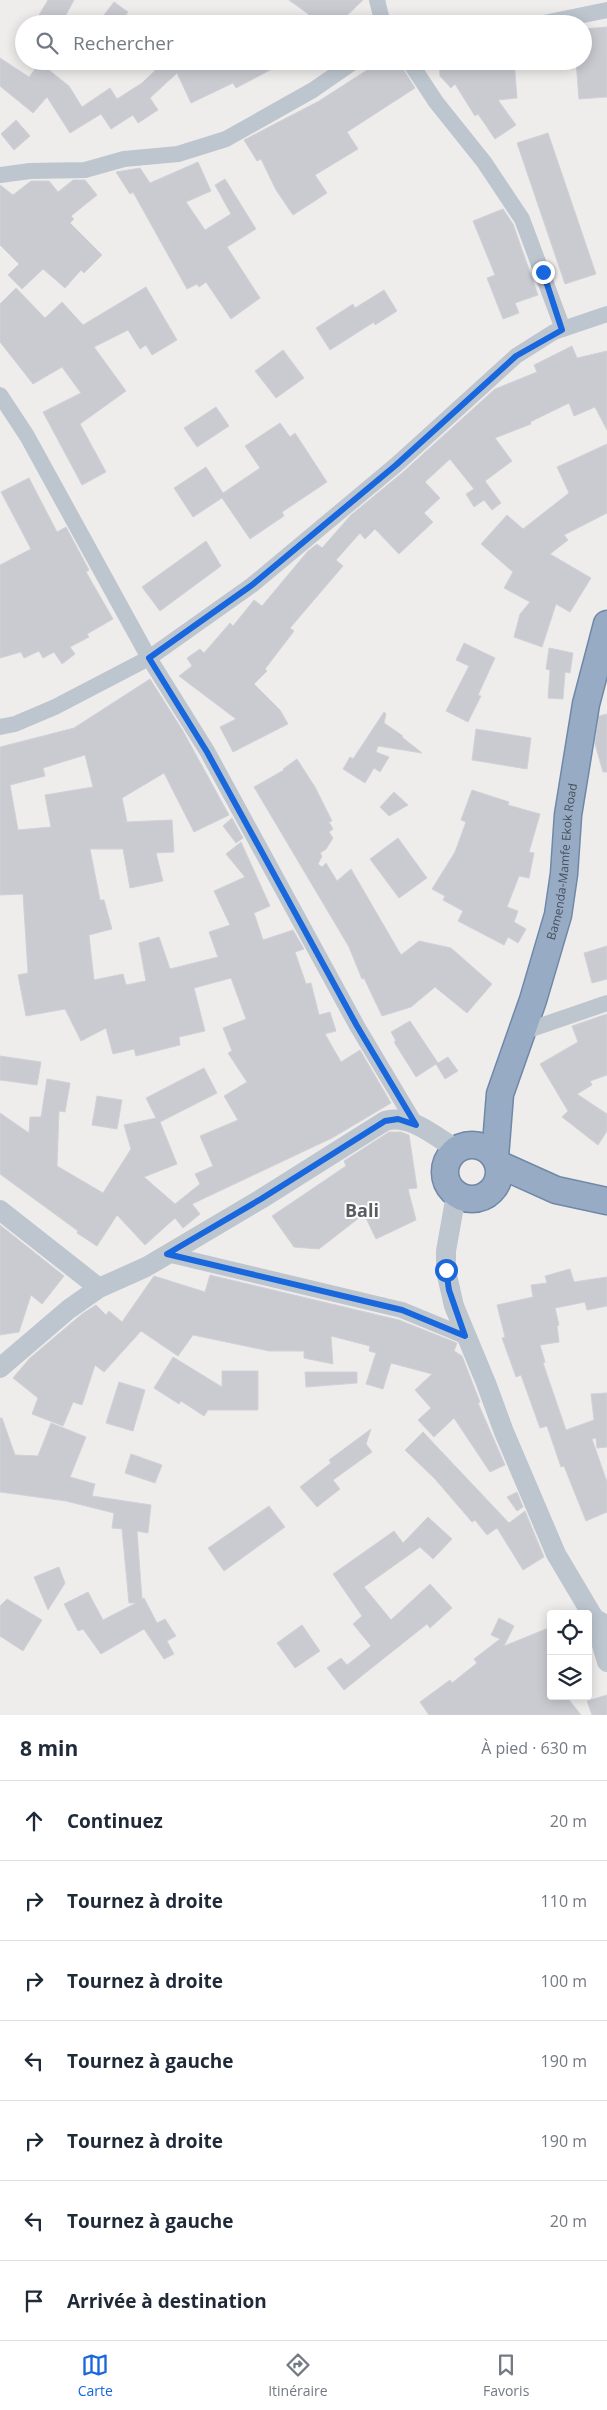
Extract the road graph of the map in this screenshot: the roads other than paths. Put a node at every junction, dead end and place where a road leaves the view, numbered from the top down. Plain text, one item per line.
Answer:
1 (377, 0) edge
2 (607, 10) edge
3 (381, 15) edge
4 (583, 15) edge
5 (343, 70) edge
6 (416, 70) edge
7 (0, 175) edge
8 (607, 314) edge
9 (562, 330) junction
10 (0, 395) edge
11 (607, 624) edge
12 (149, 658) junction
13 (0, 727) edge
14 (607, 1004) edge
15 (520, 1033) junction
16 (500, 1094) junction
17 (416, 1125) junction
18 (460, 1147) junction
19 (497, 1161) junction
20 (556, 1190) junction
21 (490, 1193) junction
22 (456, 1195) junction
23 (607, 1201) edge
24 (0, 1210) edge
25 (167, 1254) junction
26 (99, 1288) junction
27 (465, 1336) junction
28 (0, 1368) edge
29 (601, 1622) edge
30 (607, 1662) edge

1 - 3 street
2 - 4 street
5 - 7 street
6 - 9 street
8 - 9 street
9 - 12 street
10 - 12 street
11 - 15 highway, Bamenda-Mamfe Ekok Road
12 - 13 street
12 - 17 street
14 - 15 street
15 - 16 highway, Bamenda-Mamfe Ekok Road
16 - 18 highway
16 - 19 highway
17 - 18 street
17 - 25 street
18 - 19 highway
18 - 22 highway
19 - 20 highway
19 - 21 highway
20 - 21 highway
20 - 23 highway
21 - 22 highway
22 - 27 street
24 - 26 street
25 - 26 street
25 - 27 street
26 - 28 street
27 - 29 street
29 - 30 street

